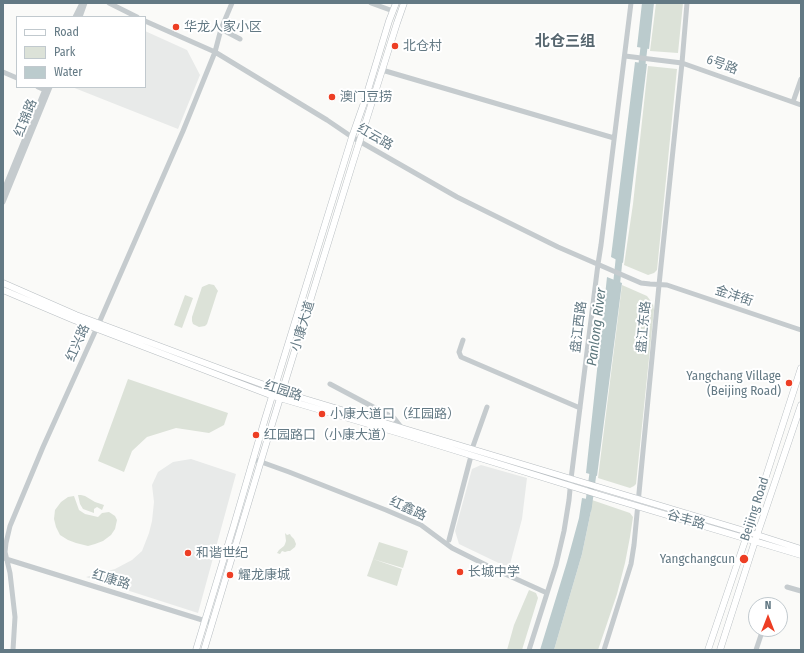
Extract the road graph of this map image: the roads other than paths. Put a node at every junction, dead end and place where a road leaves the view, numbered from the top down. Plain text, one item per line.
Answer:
1 (83, 3) edge
2 (109, 3) edge
3 (232, 3) edge
4 (371, 3) edge
5 (396, 3) edge
6 (404, 3) edge
7 (631, 3) edge
8 (687, 3) edge
9 (392, 11) junction
10 (76, 16) edge
11 (80, 16) edge
12 (135, 16) edge
13 (146, 21) edge
14 (220, 29) junction
15 (240, 39) dead end
16 (215, 52) junction
17 (625, 56) junction
18 (682, 63) junction
19 (382, 70) junction
20 (3, 72) edge
21 (16, 78) edge
22 (801, 79) edge
23 (46, 88) edge
24 (50, 88) edge
25 (793, 102) junction
26 (801, 105) edge
27 (352, 137) junction
28 (614, 138) junction
29 (360, 141) junction
30 (4, 184) edge
31 (3, 192) edge
32 (3, 202) edge
33 (598, 264) junction
34 (641, 282) joint
35 (3, 283) edge
36 (659, 285) junction
37 (3, 290) edge
38 (98, 326) junction
39 (801, 330) edge
40 (463, 340) dead end
41 (801, 368) edge
42 (330, 384) dead end
43 (275, 389) junction
44 (282, 391) junction
45 (273, 396) junction
46 (280, 398) junction
47 (801, 405) edge
48 (487, 407) dead end
49 (580, 408) junction
50 (401, 427) junction
51 (472, 452) junction
52 (253, 459) junction
53 (261, 462) junction
54 (571, 482) junction
55 (639, 499) junction
56 (638, 507) junction
57 (747, 535) junction
58 (756, 538) junction
59 (449, 540) dead end
60 (801, 549) edge
61 (801, 555) edge
62 (5, 558) edge
63 (787, 587) dead end
64 (801, 591) edge
65 (547, 593) junction
66 (205, 621) junction
67 (212, 623) junction
68 (760, 637) edge
69 (13, 650) edge
70 (196, 650) edge
71 (204, 650) edge
72 (529, 650) edge
73 (604, 650) edge
74 (708, 650) edge
75 (720, 650) edge
76 (756, 650) edge

1 - 10 street
1 - 11 street
2 - 12 street
3 - 14 street, 红兴路
4 - 9 street
5 - 9 main road, 小康大道
6 - 19 main road, 小康大道
7 - 17 street, 盘江西路
8 - 18 street, 盘江东路
9 - 27 main road, 小康大道
13 - 16 street, 红云路
14 - 15 street
14 - 16 street, 红兴路
16 - 27 street, 红云路
16 - 38 street, 红兴路
17 - 18 street, 6号路
17 - 28 street, 盘江西路
18 - 25 street, 6号路
18 - 36 street, 盘江东路
19 - 28 street
19 - 29 main road, 小康大道
20 - 21 street
22 - 25 street
23 - 30 street, 红锦路
24 - 32 street, 红锦路
25 - 26 street, 6号路
27 - 29 street, 红云路
27 - 43 main road, 小康大道
28 - 33 street, 盘江西路
29 - 33 street, 红云路
29 - 44 main road, 小康大道
30 - 31 street, 红锦路
33 - 34 street, 红云路
33 - 49 street, 盘江西路
34 - 36 street, 金沣街
35 - 38 main road, 红园路
36 - 39 street, 金沣街
36 - 55 street, 盘江东路
37 - 38 main road, 红园路
38 - 43 main road, 红园路
38 - 45 main road, 红园路
38 - 62 street, 红兴路
40 - 49 street
41 - 57 main road, Beijing Road
42 - 50 street
43 - 44 main road, 红园路
43 - 45 main road, 小康大道
44 - 46 main road, 小康大道
44 - 50 main road, 红园路
45 - 46 main road, 红园路
45 - 52 main road, 小康大道
46 - 51 main road, 红园路
46 - 53 main road, 小康大道
47 - 58 main road, Beijing Road
48 - 51 street
49 - 54 street, 盘江西路
50 - 51 main road, 红园路
51 - 54 main road, 红园路
51 - 59 street
52 - 53 street, 红鑫路
52 - 66 main road, 小康大道
53 - 65 street, 红鑫路
53 - 67 main road, 小康大道
54 - 55 main road, 谷丰路
54 - 56 main road, 谷丰路
54 - 65 street, 盘江西路
55 - 56 street, 盘江东路
55 - 57 main road, 谷丰路
56 - 57 main road, 谷丰路
56 - 73 street, 盘江东路
57 - 58 main road, 谷丰路
57 - 74 main road, Beijing Road
58 - 60 main road, 谷丰路
58 - 61 main road, 谷丰路
58 - 75 main road, Beijing Road
62 - 66 street, 红康路
62 - 69 street, 红兴路
63 - 64 street
65 - 72 street, 盘江西路
66 - 67 street, 红康路
66 - 70 main road, 小康大道
67 - 71 main road, 小康大道
68 - 76 street

